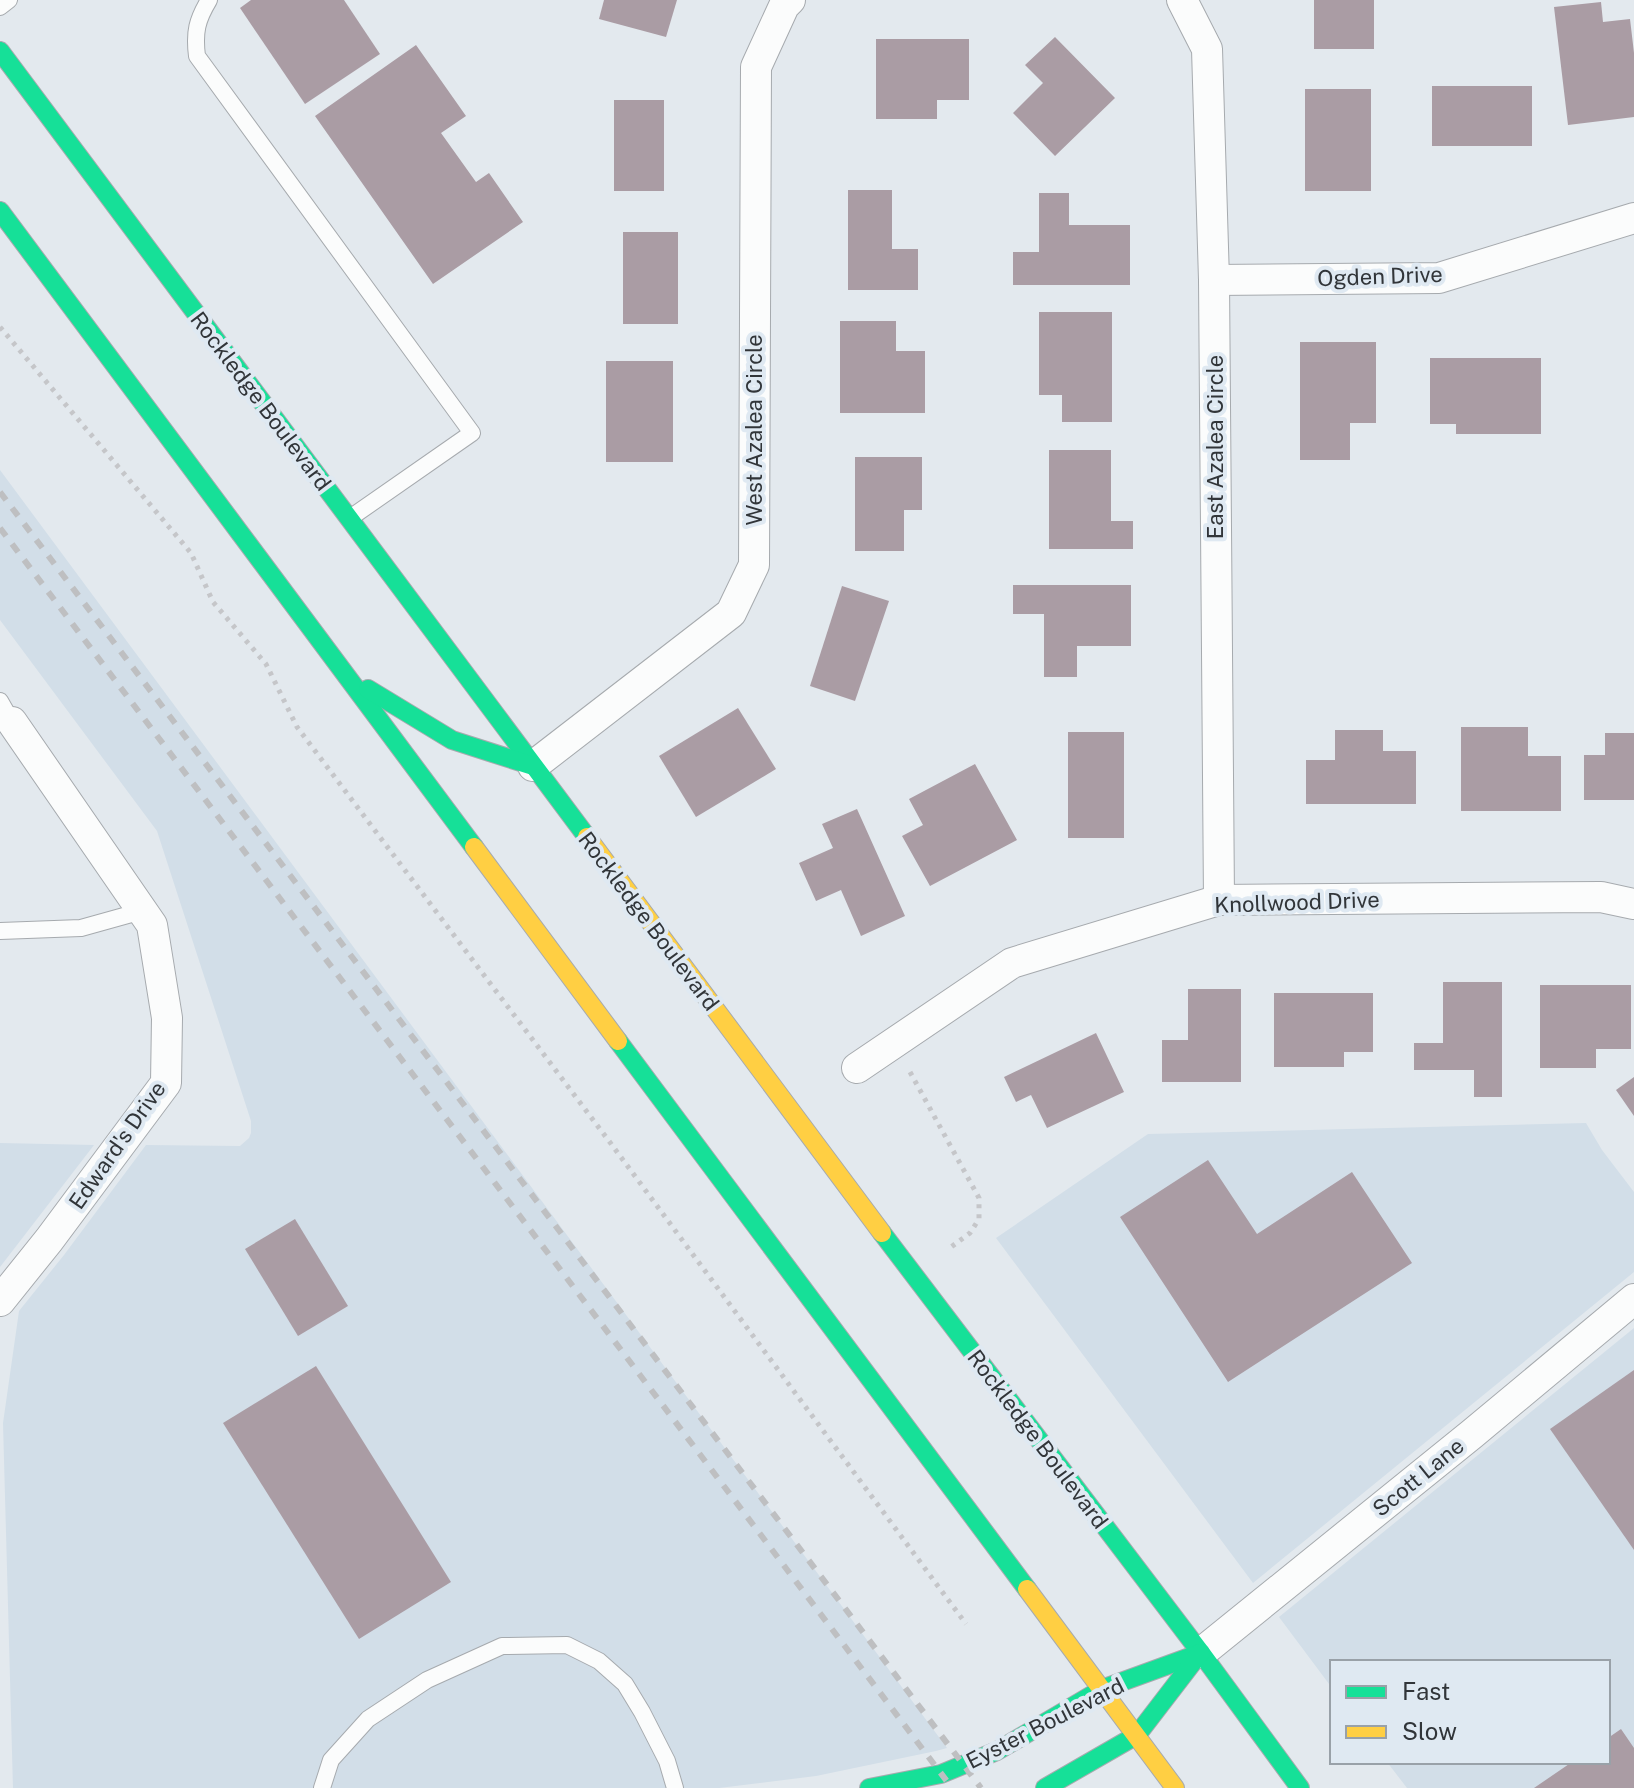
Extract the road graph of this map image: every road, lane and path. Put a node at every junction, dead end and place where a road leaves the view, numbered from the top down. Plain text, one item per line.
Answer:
1 (9, 0) edge
2 (209, 0) edge
3 (790, 0) edge
4 (1182, 0) edge
5 (0, 7) edge
6 (0, 51) edge
7 (0, 211) edge
8 (1634, 218) edge
9 (1214, 280) junction
10 (0, 327) edge
11 (349, 519) junction
12 (348, 678) junction
13 (4, 715) edge
14 (533, 766) junction
15 (1219, 900) junction
16 (1634, 904) edge
17 (142, 911) junction
18 (0, 931) edge
19 (894, 1043) junction
20 (857, 1068) dead end
21 (913, 1275) junction
22 (1634, 1299) edge
23 (0, 1301) edge
24 (966, 1624) dead end
25 (1201, 1653) junction
26 (1102, 1689) junction
27 (1137, 1735) junction
28 (322, 1788) edge
29 (675, 1788) edge
30 (869, 1788) edge
31 (1045, 1788) edge
32 (1175, 1788) edge
33 (1300, 1788) edge

1 - 5 lane
2 - 11 lane
3 - 14 street, West Azalea Circle
4 - 9 street, East Azalea Circle
6 - 11 main road, Rockledge Boulevard
7 - 12 main road
8 - 9 street, Ogden Drive
9 - 15 street, East Azalea Circle
10 - 24 path
11 - 14 main road, Rockledge Boulevard
12 - 14 main road
12 - 26 main road
13 - 17 street, Edward's Drive
14 - 21 main road, Rockledge Boulevard
15 - 16 street, Knollwood Drive
15 - 19 street, Knollwood Drive
17 - 18 lane
17 - 23 street, Edward's Drive
19 - 20 street, Knollwood Drive
19 - 21 path
21 - 25 main road, Rockledge Boulevard
22 - 25 street, Scott Lane
25 - 26 main road, Eyster Boulevard
25 - 27 main road, Eyster Boulevard
25 - 33 main road, Rockledge Boulevard
26 - 27 main road
26 - 30 main road, Eyster Boulevard
27 - 31 main road, Eyster Boulevard
27 - 32 main road
28 - 29 lane

